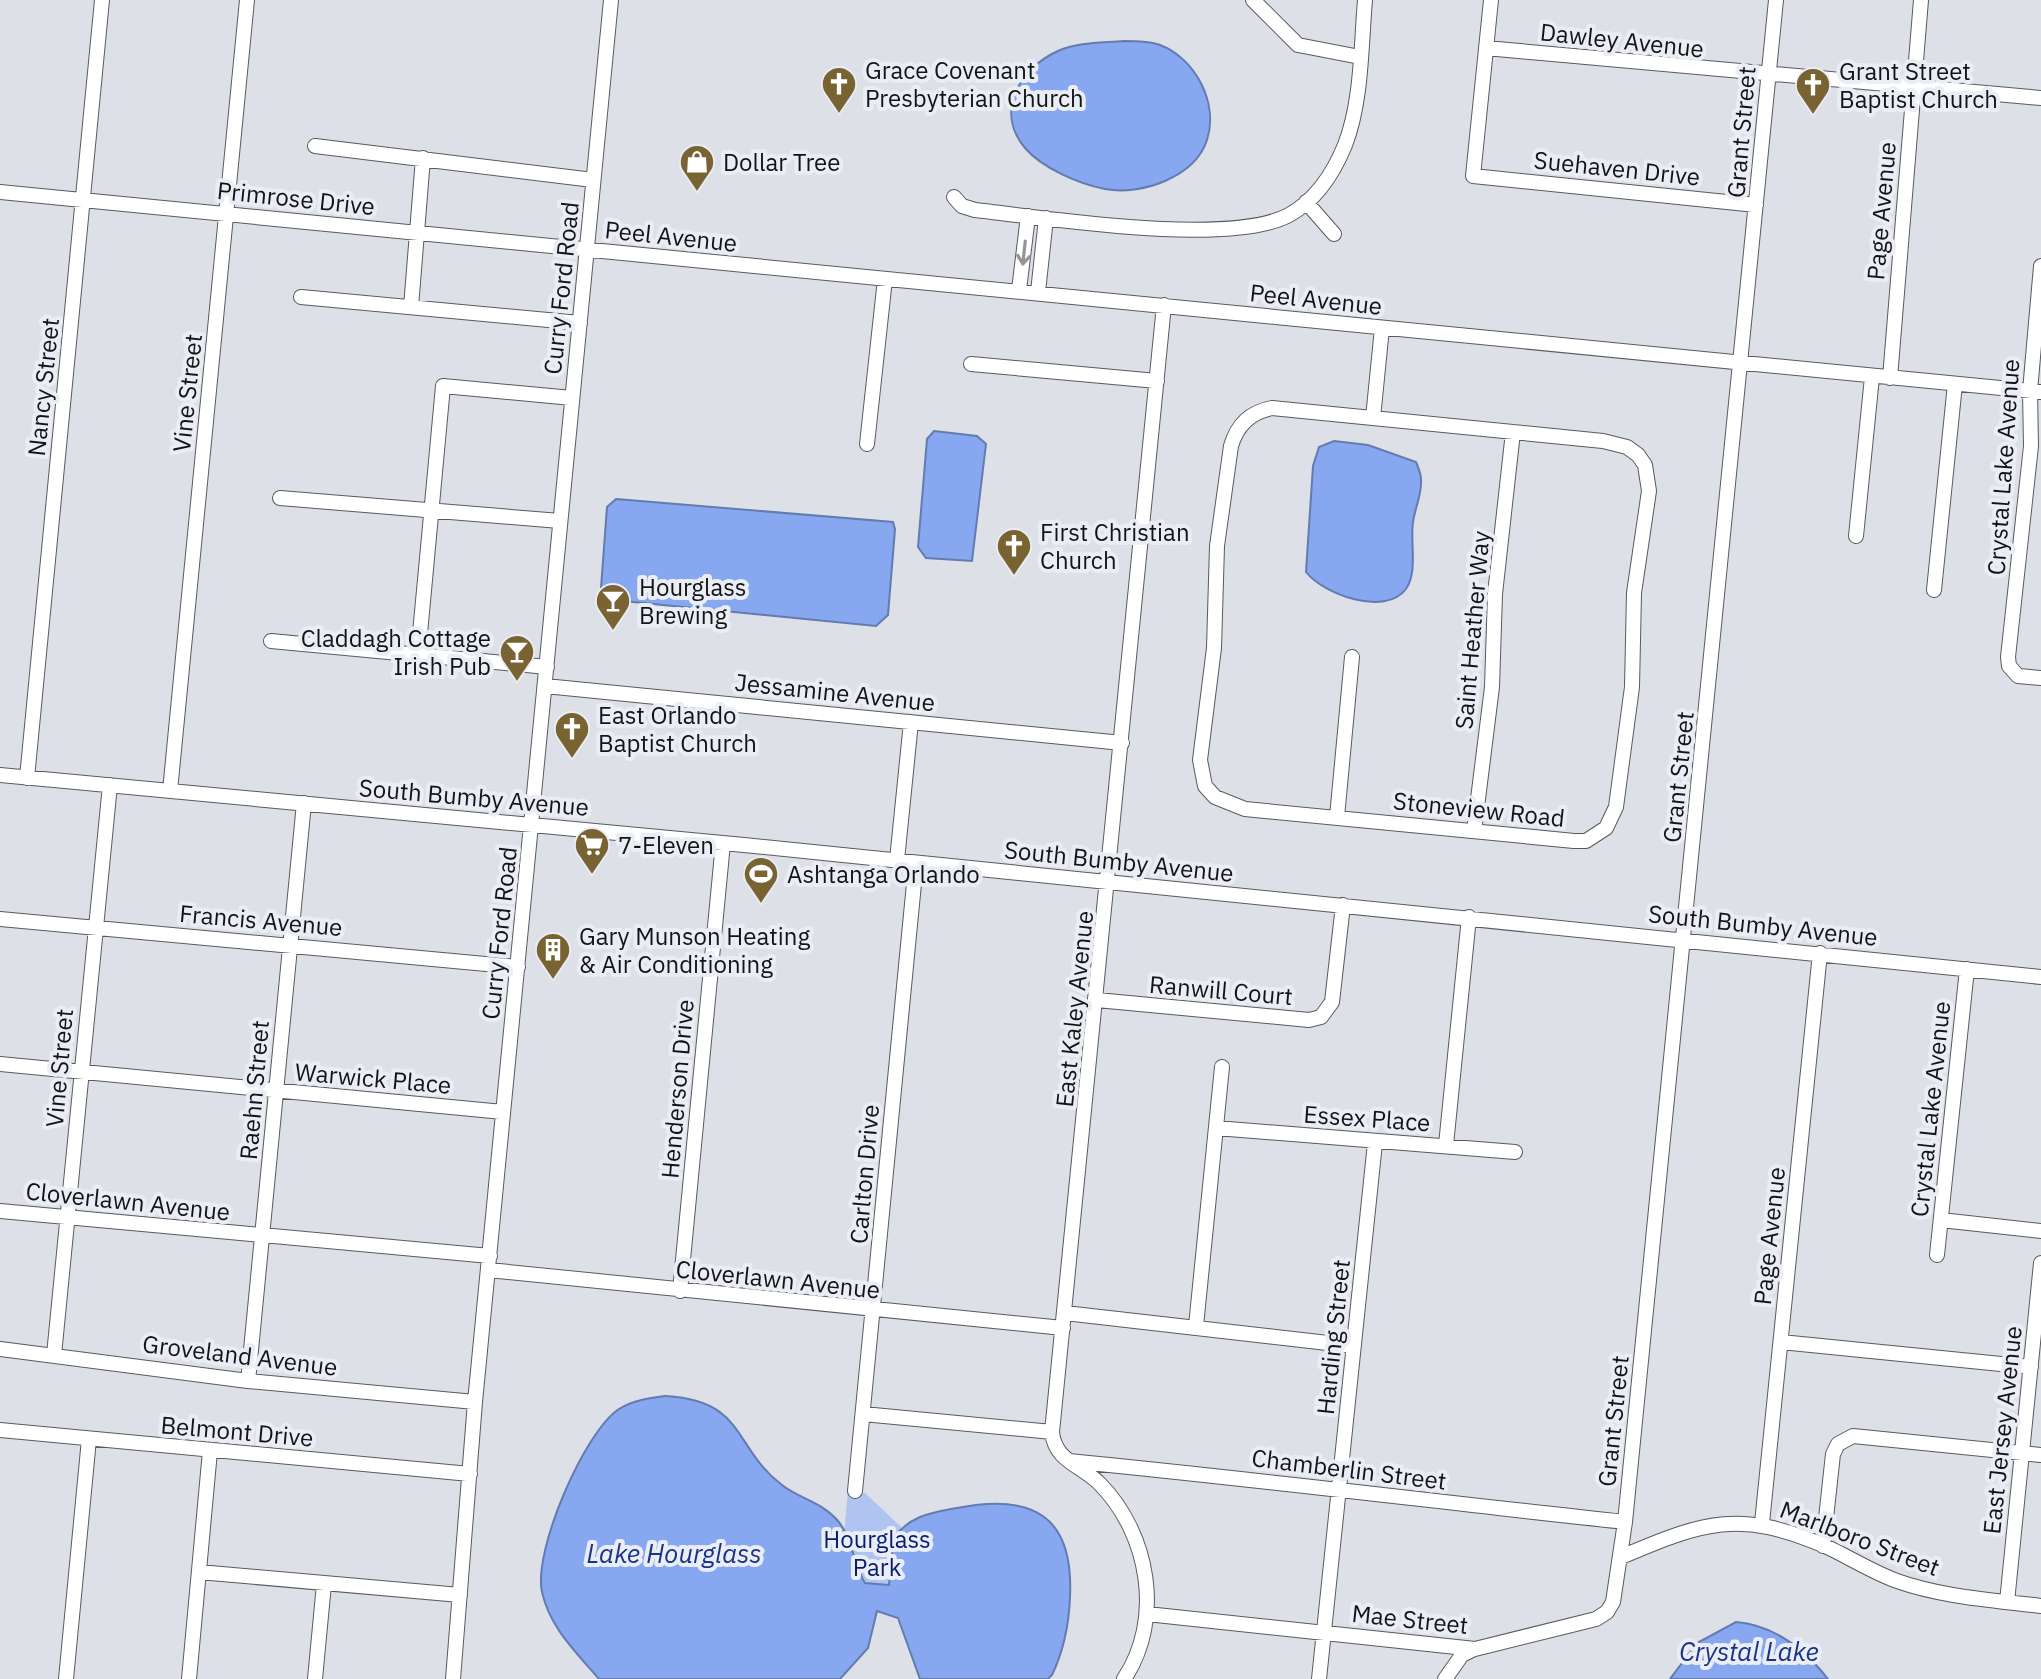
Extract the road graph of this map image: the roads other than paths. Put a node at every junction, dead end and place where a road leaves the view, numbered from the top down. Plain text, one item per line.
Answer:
1 (102, 0) edge
2 (247, 0) edge
3 (611, 0) edge
4 (1253, 0) edge
5 (1365, 0) edge
6 (1491, 0) edge
7 (1776, 0) edge
8 (1921, 0) edge
9 (1486, 48) junction
10 (1360, 57) junction
11 (1768, 75) junction
12 (1913, 86) junction
13 (2041, 98) edge
14 (315, 146) dead end
15 (423, 158) junction
16 (593, 180) junction
17 (0, 192) edge
18 (954, 197) dead end
19 (83, 199) junction
20 (1306, 202) junction
21 (1756, 205) junction
22 (227, 213) junction
23 (1028, 216) junction
24 (1046, 218) junction
25 (417, 232) junction
26 (1334, 234) dead end
27 (586, 249) junction
28 (2041, 266) edge
29 (885, 279) junction
30 (1019, 290) junction
31 (1038, 292) junction
32 (301, 297) dead end
33 (1164, 305) junction
34 (411, 307) junction
35 (580, 323) junction
36 (1382, 328) junction
37 (1740, 363) junction
38 (971, 364) dead end
39 (1872, 377) junction
40 (1890, 378) junction
41 (1157, 381) junction
42 (1955, 384) junction
43 (2036, 392) edge
44 (572, 398) junction
45 (1373, 418) junction
46 (1513, 432) junction
47 (867, 444) dead end
48 (280, 498) dead end
49 (432, 511) junction
50 (560, 521) junction
51 (1856, 536) dead end
52 (1934, 590) dead end
53 (271, 641) dead end
54 (418, 655) junction
55 (1352, 657) dead end
56 (547, 667) junction
57 (2041, 678) edge
58 (545, 686) junction
59 (911, 722) junction
60 (1122, 743) junction
61 (0, 775) edge
62 (27, 778) junction
63 (110, 785) junction
64 (170, 791) junction
65 (304, 803) junction
66 (1337, 817) junction
67 (532, 824) junction
68 (1474, 831) junction
69 (723, 843) junction
70 (897, 860) junction
71 (916, 863) junction
72 (1109, 882) junction
73 (1343, 905) junction
74 (1469, 917) junction
75 (0, 919) edge
76 (95, 926) junction
77 (1685, 939) junction
78 (290, 945) junction
79 (1820, 953) junction
80 (518, 967) junction
81 (1967, 969) junction
82 (2041, 977) edge
83 (1097, 1000) junction
84 (0, 1064) edge
85 (1222, 1067) dead end
86 (81, 1073) junction
87 (276, 1091) junction
88 (503, 1112) junction
89 (1216, 1128) junction
90 (1375, 1143) junction
91 (1446, 1145) junction
92 (1515, 1152) dead end
93 (0, 1211) edge
94 (67, 1217) junction
95 (1941, 1220) junction
96 (2041, 1231) edge
97 (263, 1236) junction
98 (1937, 1255) dead end
99 (489, 1263) junction
100 (2041, 1263) edge
101 (680, 1291) junction
102 (873, 1310) junction
103 (1064, 1321) junction
104 (1196, 1326) junction
105 (1781, 1342) junction
106 (1354, 1346) junction
107 (0, 1349) edge
108 (54, 1355) junction
109 (2031, 1367) junction
110 (248, 1381) junction
111 (475, 1402) junction
112 (863, 1414) junction
113 (0, 1430) edge
114 (1052, 1432) junction
115 (89, 1439) junction
116 (210, 1451) junction
117 (2022, 1454) junction
118 (2041, 1455) edge
119 (1067, 1461) junction
120 (470, 1474) junction
121 (855, 1491) dead end
122 (1339, 1492) junction
123 (1625, 1522) junction
124 (1762, 1523) junction
125 (1823, 1546) junction
126 (1621, 1557) junction
127 (199, 1572) junction
128 (324, 1584) junction
129 (460, 1595) junction
130 (2007, 1602) junction
131 (2041, 1606) edge
132 (1147, 1614) junction
133 (1324, 1632) junction
134 (1475, 1649) junction
135 (66, 1679) edge
136 (189, 1679) edge
137 (315, 1679) edge
138 (453, 1679) edge
139 (1124, 1679) edge
140 (1319, 1679) edge
141 (1445, 1679) edge

1 - 19 street, Nancy Street
2 - 22 street, Vine Street
3 - 16 street, Curry Ford Road
4 - 10 street
5 - 10 street
6 - 9 street
7 - 11 street, Grant Street
8 - 12 street, Page Avenue
9 - 11 street, Dawley Avenue
9 - 21 street, Suehaven Drive
10 - 20 street
11 - 12 street, Dawley Avenue
11 - 21 street, Grant Street
12 - 13 street, Dawley Avenue
12 - 40 street, Page Avenue
14 - 15 street
15 - 16 street
15 - 25 street
16 - 27 street, Curry Ford Road
17 - 19 street, Primrose Drive
18 - 23 street
19 - 22 street, Primrose Drive
19 - 62 street, Nancy Street
20 - 24 street
20 - 26 street
21 - 37 street, Grant Street
22 - 25 street, Primrose Drive
22 - 64 street, Vine Street
23 - 24 street
23 -> 30 street
24 - 31 street
25 - 27 street, Primrose Drive
25 - 34 street
27 - 29 street, Peel Avenue
27 - 35 street, Curry Ford Road
28 - 43 street, Crystal Lake Avenue
29 - 30 street, Peel Avenue
29 - 47 street
30 - 31 street, Peel Avenue
31 - 33 street, Peel Avenue
32 - 34 street
33 - 36 street, Peel Avenue
33 - 41 street, East Kaley Avenue
34 - 35 street
35 - 44 street, Curry Ford Road
36 - 37 street, Peel Avenue
36 - 45 street
37 - 39 street, Peel Avenue
37 - 77 street, Grant Street
38 - 41 street
39 - 40 street, Peel Avenue
39 - 51 street
40 - 42 street, Peel Avenue
41 - 60 street, East Kaley Avenue
42 - 43 street, Peel Avenue
42 - 52 street
43 - 57 street, Crystal Lake Avenue
44 - 49 street
44 - 50 street, Curry Ford Road
45 - 46 street, Stoneview Road
45 - 66 street, Stoneview Road
46 - 68 street, Saint Heather Way
46 - 68 street, Stoneview Road
48 - 49 street
49 - 50 street
49 - 54 street
50 - 56 street, Curry Ford Road
53 - 54 street
54 - 56 street
55 - 66 street
56 - 58 street, Curry Ford Road
58 - 59 street, Jessamine Avenue
58 - 67 street, Curry Ford Road
59 - 60 street, Jessamine Avenue
59 - 70 street
60 - 72 street, East Kaley Avenue
61 - 62 street, South Bumby Avenue
62 - 63 street, South Bumby Avenue
63 - 64 street, South Bumby Avenue
63 - 76 street, Vine Street
64 - 65 street, South Bumby Avenue
65 - 67 street, South Bumby Avenue
65 - 78 street, Raehn Street
66 - 68 street, Stoneview Road
67 - 69 street, South Bumby Avenue
67 - 80 street, Curry Ford Road
69 - 70 street, South Bumby Avenue
69 - 101 street, Henderson Drive
70 - 71 street, South Bumby Avenue
71 - 72 street, South Bumby Avenue
71 - 102 street, Carlton Drive
72 - 73 street, South Bumby Avenue
72 - 83 street, East Kaley Avenue
73 - 74 street, South Bumby Avenue
73 - 83 street, Ranwill Court
74 - 77 street, South Bumby Avenue
74 - 91 street
75 - 76 street, Francis Avenue
76 - 78 street, Francis Avenue
76 - 86 street, Vine Street
77 - 79 street, South Bumby Avenue
77 - 123 street, Grant Street
78 - 80 street, Francis Avenue
78 - 87 street, Raehn Street
79 - 81 street, South Bumby Avenue
79 - 105 street, Page Avenue
80 - 88 street, Curry Ford Road
81 - 82 street, South Bumby Avenue
81 - 95 street, Crystal Lake Avenue
83 - 103 street, East Kaley Avenue
84 - 86 street, Warwick Place
85 - 89 street
86 - 87 street, Warwick Place
86 - 94 street, Vine Street
87 - 88 street, Warwick Place
87 - 97 street, Raehn Street
88 - 99 street, Curry Ford Road
89 - 90 street, Essex Place
89 - 104 street
90 - 91 street, Essex Place
90 - 106 street, Harding Street
91 - 92 street, Essex Place
93 - 94 street, Cloverlawn Avenue
94 - 97 street, Cloverlawn Avenue
94 - 108 street, Vine Street
95 - 96 street
95 - 98 street, Crystal Lake Avenue
97 - 99 street, Cloverlawn Avenue
97 - 110 street, Raehn Street
99 - 101 street, Cloverlawn Avenue
99 - 111 street, Curry Ford Road
100 - 109 street, East Jersey Avenue
101 - 102 street, Cloverlawn Avenue
102 - 103 street, Cloverlawn Avenue
102 - 112 street, Carlton Drive
103 - 104 street, Cloverlawn Avenue
103 - 114 street, East Kaley Avenue
104 - 106 street, Cloverlawn Avenue
105 - 109 street
105 - 124 street, Page Avenue
106 - 122 street, Harding Street
107 - 108 street, Groveland Avenue
108 - 110 street, Groveland Avenue
109 - 117 street, East Jersey Avenue
110 - 111 street, Groveland Avenue
111 - 120 street, Curry Ford Road
112 - 114 street
112 - 121 street, Carlton Drive
113 - 115 street, Belmont Drive
114 - 119 street
115 - 116 street, Belmont Drive
115 - 135 street
116 - 120 street, Belmont Drive
116 - 127 street
117 - 118 street
117 - 125 street
117 - 130 street, East Jersey Avenue
119 - 122 street, Chamberlin Street
119 - 132 street
120 - 129 street, Curry Ford Road
122 - 123 street, Chamberlin Street
122 - 133 street, Harding Street
123 - 126 street, Grant Street
124 - 125 street, Marlboro Street
124 - 126 street, Marlboro Street
125 - 130 street, Marlboro Street
126 - 134 street, Mae Street
127 - 128 street
127 - 136 street
128 - 129 street
128 - 137 street
129 - 138 street, Curry Ford Road
130 - 131 street, Marlboro Street
132 - 133 street, Mae Street
132 - 139 street
133 - 134 street, Mae Street
133 - 140 street, Harding Street
134 - 141 street

